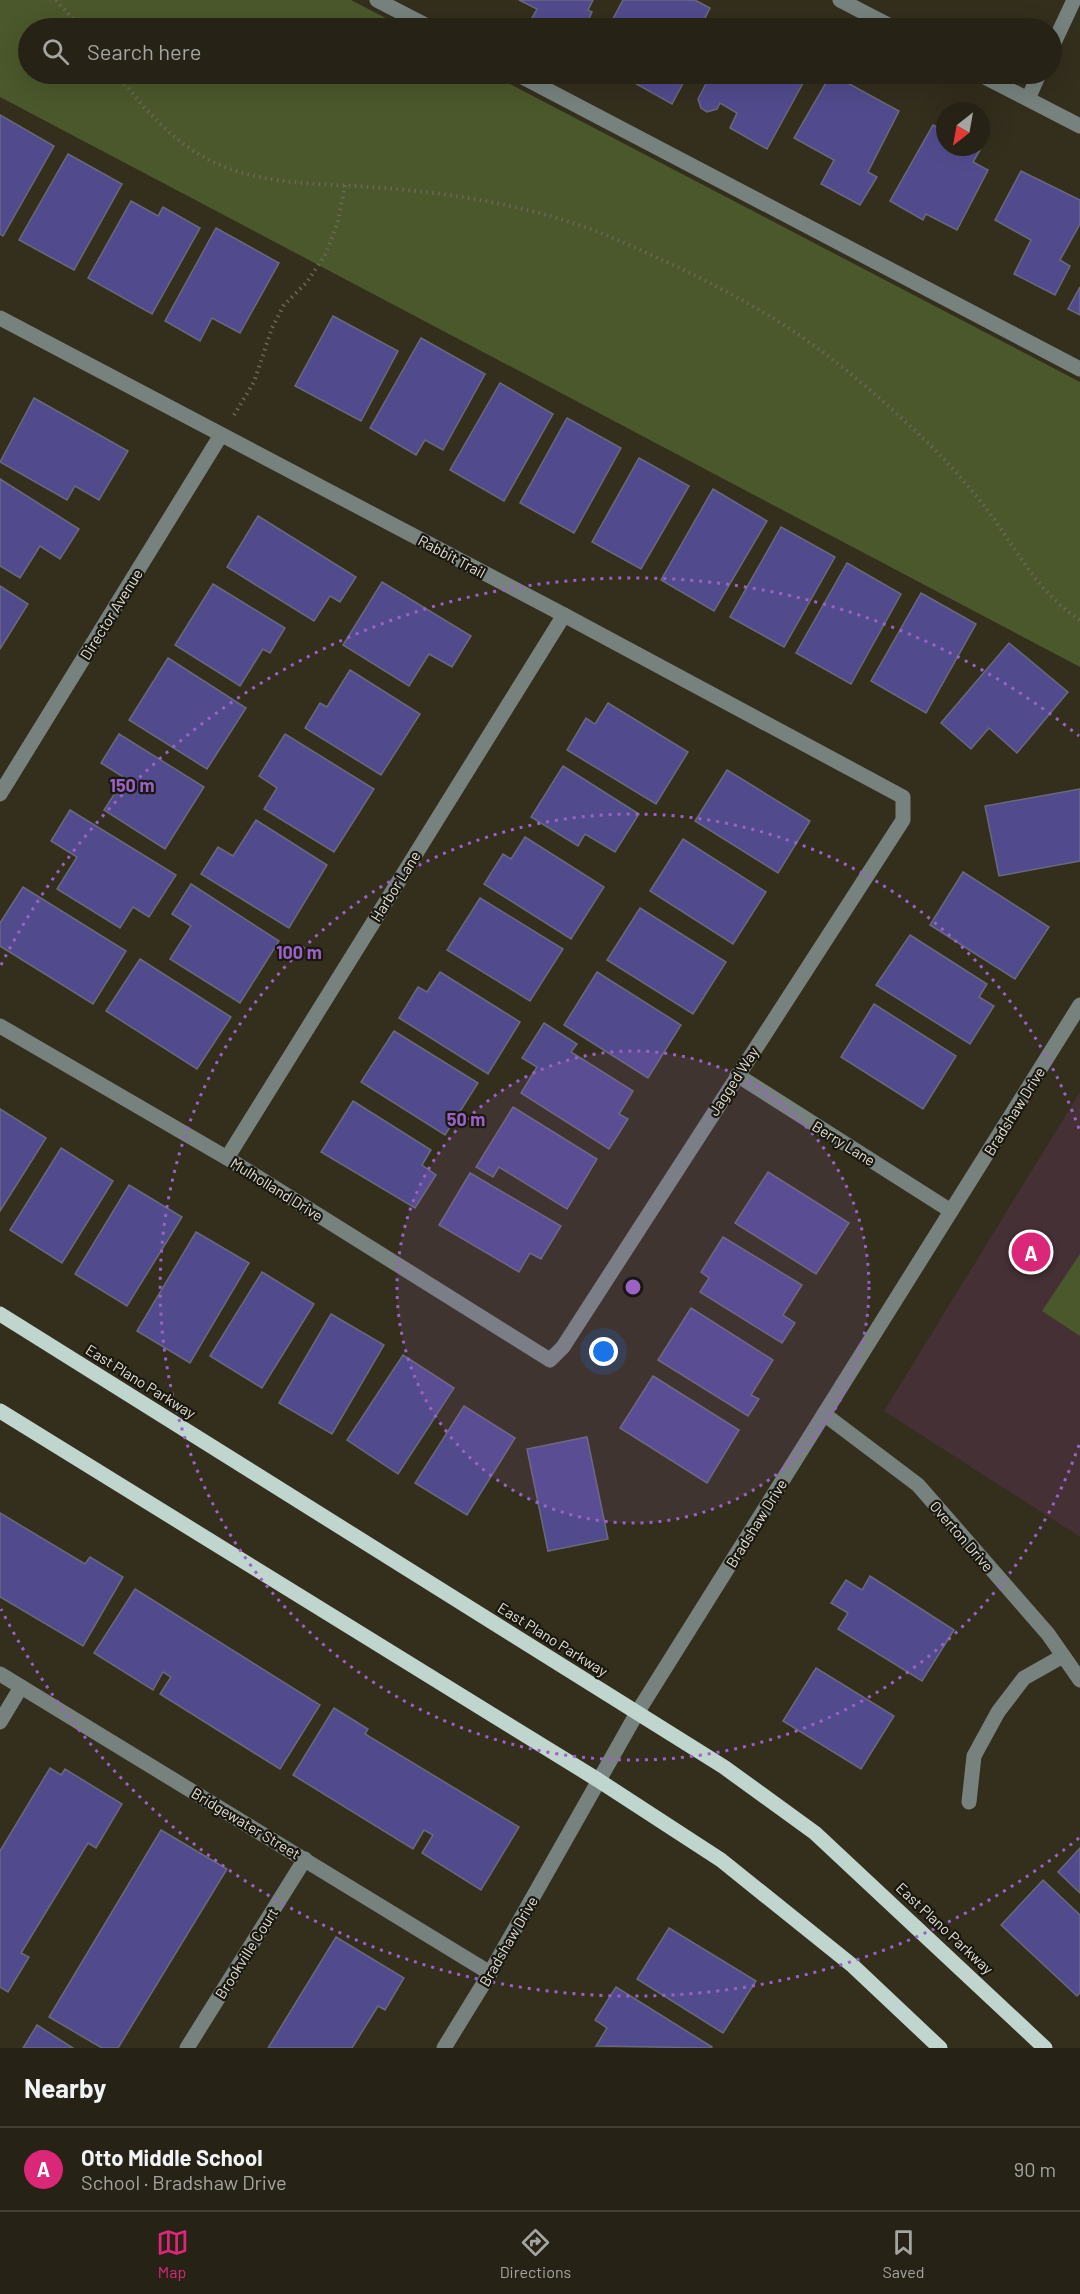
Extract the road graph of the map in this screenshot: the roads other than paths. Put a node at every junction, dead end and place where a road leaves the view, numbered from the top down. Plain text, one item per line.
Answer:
1 (377, 0) edge
2 (840, 0) edge
3 (1074, 0) edge
4 (412, 18) edge
5 (875, 18) edge
6 (1062, 26) edge
7 (536, 84) edge
8 (999, 84) edge
9 (1035, 84) edge
10 (1028, 99) junction
11 (1080, 126) edge
12 (0, 318) edge
13 (1080, 369) edge
14 (221, 435) junction
15 (564, 615) junction
16 (0, 794) edge
17 (903, 797) joint
18 (1080, 1005) edge
19 (0, 1026) edge
20 (736, 1075) junction
21 (226, 1158) junction
22 (951, 1211) junction
23 (0, 1314) edge
24 (550, 1360) joint
25 (0, 1411) edge
26 (824, 1414) junction
27 (1063, 1656) junction
28 (0, 1674) edge
29 (1080, 1680) edge
30 (21, 1687) junction
31 (637, 1713) junction
32 (0, 1722) edge
33 (598, 1780) junction
34 (969, 1802) dead end
35 (306, 1859) junction
36 (490, 1973) junction
37 (187, 2048) edge
38 (444, 2048) edge
39 (940, 2048) edge
40 (1045, 2048) edge

1 - 4 street
2 - 5 street
3 - 6 street
7 - 13 street
8 - 10 street
9 - 10 street
10 - 11 street
12 - 14 street, Rabbit Trail
14 - 15 street, Rabbit Trail
14 - 16 street, Director Avenue
15 - 17 street, Rabbit Trail
15 - 21 street, Harbor Lane
17 - 20 street, Jagged Way
18 - 22 street, Bradshaw Drive
19 - 21 street, Mulholland Drive
20 - 22 street, Berry Lane
20 - 24 street, Jagged Way
21 - 24 street, Mulholland Drive
22 - 26 street, Bradshaw Drive
23 - 31 main road, East Plano Parkway
25 - 33 main road
26 - 27 street, Overton Drive
26 - 31 street, Bradshaw Drive
27 - 29 street, Overton Drive
27 - 34 street
28 - 30 street, Bridgewater Street
30 - 32 street
30 - 35 street, Bridgewater Street
31 - 33 street, Bradshaw Drive
31 - 40 main road, East Plano Parkway
33 - 36 street, Bradshaw Drive
33 - 39 main road
35 - 36 street, Bridgewater Street
35 - 37 street, Brookville Court
36 - 38 street, Bradshaw Drive

